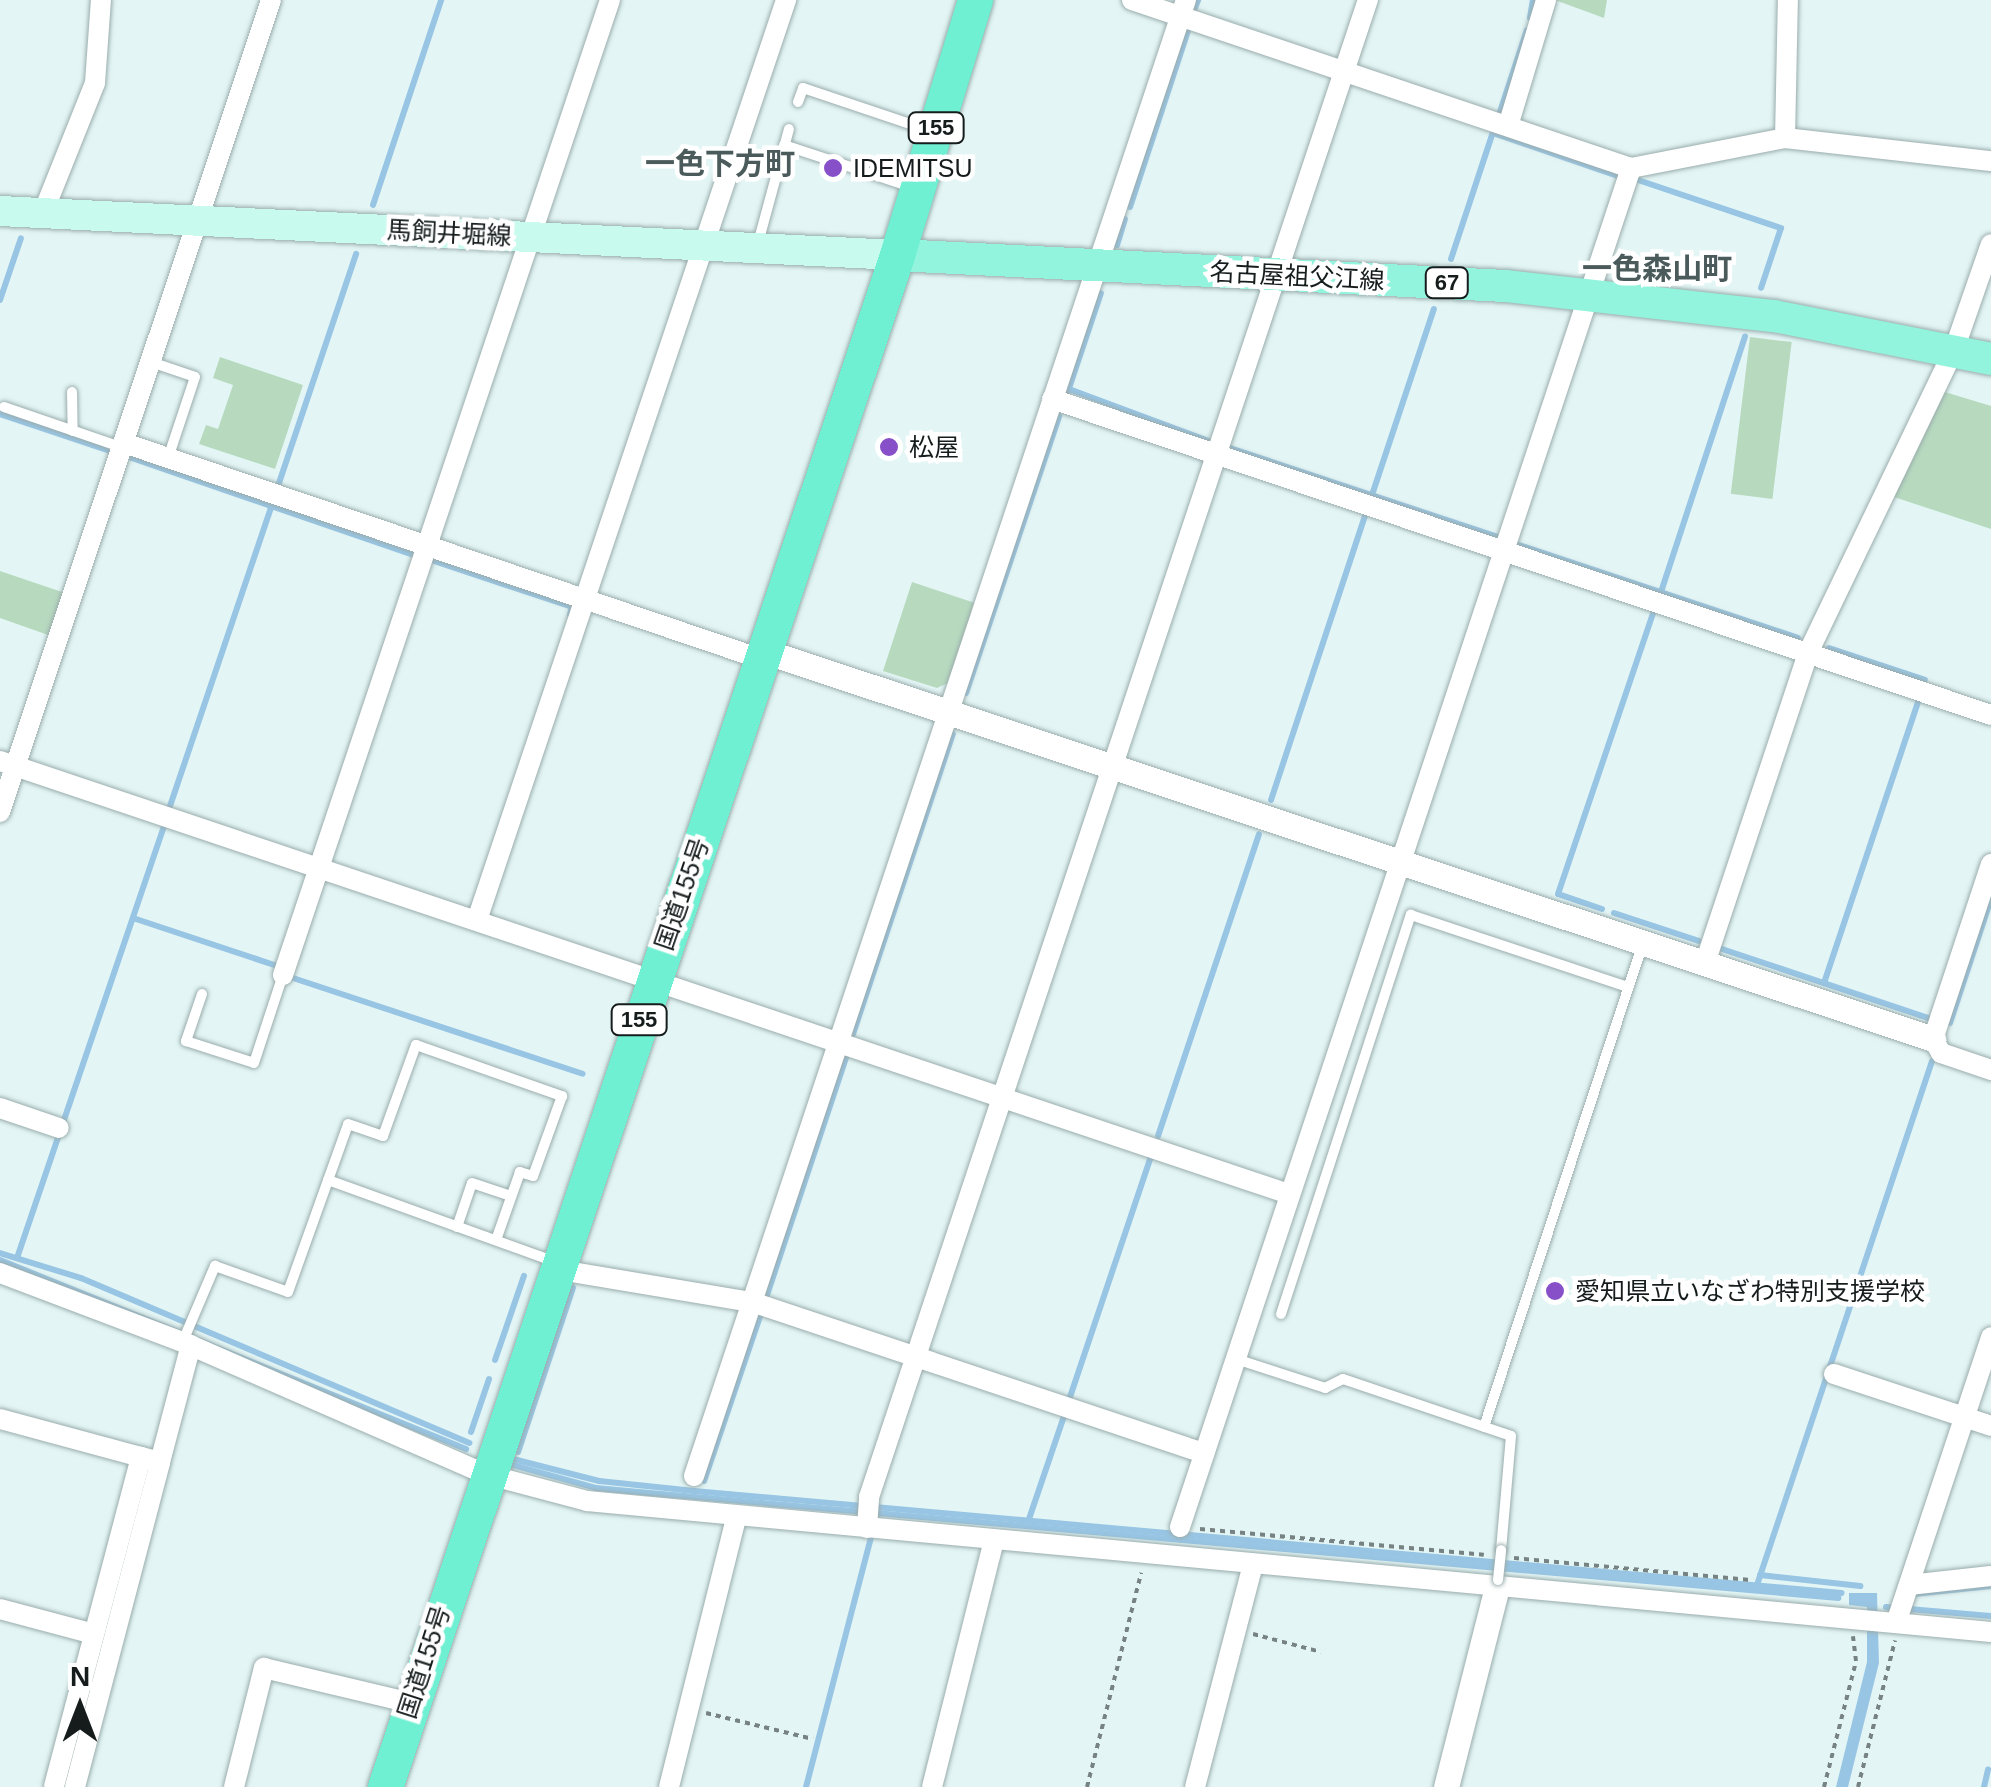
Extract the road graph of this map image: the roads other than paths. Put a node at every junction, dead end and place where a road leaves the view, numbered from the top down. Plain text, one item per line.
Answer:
1 (101, 0) edge
2 (270, 0) edge
3 (610, 0) edge
4 (786, 0) edge
5 (975, 0) edge
6 (1132, 0) edge
7 (1368, 0) edge
8 (1546, 0) edge
9 (1788, 0) edge
10 (1183, 8) edge
11 (1344, 71) junction
12 (798, 102) dead end
13 (1508, 126) junction
14 (789, 130) dead end
15 (935, 132) junction
16 (1784, 138) junction
17 (784, 145) junction
18 (1991, 162) edge
19 (1631, 168) junction
20 (918, 189) junction
21 (0, 211) edge
22 (43, 213) junction
23 (198, 221) junction
24 (532, 236) junction
25 (1991, 244) edge
26 (703, 246) junction
27 (757, 249) junction
28 (897, 255) junction
29 (1096, 265) junction
30 (1275, 276) junction
31 (1590, 294) junction
32 (1954, 350) junction
33 (1991, 359) edge
34 (151, 362) junction
35 (72, 392) dead end
36 (1052, 399) junction
37 (4, 407) dead end
38 (72, 431) junction
39 (123, 445) junction
40 (1215, 454) junction
41 (168, 458) junction
42 (428, 546) junction
43 (1504, 551) junction
44 (585, 599) junction
45 (1808, 654) junction
46 (762, 655) junction
47 (948, 712) junction
48 (1991, 715) edge
49 (8, 763) edge
50 (1111, 766) junction
51 (0, 812) edge
52 (1401, 862) junction
53 (1991, 864) edge
54 (320, 868) junction
55 (477, 920) junction
56 (1643, 942) junction
57 (1705, 963) junction
58 (283, 976) joint
59 (653, 979) junction
60 (1628, 986) junction
61 (202, 994) dead end
62 (1933, 1038) junction
63 (838, 1042) junction
64 (1991, 1070) edge
65 (1001, 1097) junction
66 (0, 1108) edge
67 (59, 1128) dead end
68 (328, 1180) junction
69 (1289, 1194) junction
70 (511, 1196) junction
71 (458, 1226) junction
72 (496, 1240) junction
73 (555, 1265) junction
74 (0, 1273) edge
75 (752, 1302) junction
76 (1281, 1314) dead end
77 (1991, 1337) edge
78 (186, 1342) junction
79 (915, 1356) junction
80 (1235, 1358) junction
81 (1834, 1374) dead end
82 (1964, 1417) junction
83 (0, 1420) edge
84 (1991, 1426) edge
85 (1484, 1427) junction
86 (1204, 1453) junction
87 (150, 1459) junction
88 (486, 1474) junction
89 (694, 1476) dead end
90 (736, 1516) junction
91 (868, 1516) junction
92 (1180, 1528) road end
93 (994, 1540) junction
94 (1253, 1564) junction
95 (1991, 1576) edge
96 (1498, 1584) junction
97 (1908, 1586) junction
98 (0, 1609) edge
99 (1881, 1618) junction
100 (1991, 1632) edge
101 (94, 1634) junction
102 (411, 1704) junction
103 (54, 1787) edge
104 (75, 1787) edge
105 (234, 1787) edge
106 (385, 1787) edge
107 (669, 1787) edge
108 (932, 1787) edge
109 (1195, 1787) edge
110 (1446, 1787) edge

1 - 22 street
2 - 23 street
3 - 24 street
4 - 26 street
5 - 15 highway, 国道155号 / 155
6 - 10 street
7 - 11 street
8 - 13 street
9 - 16 street
10 - 11 street
10 - 29 street
11 - 13 street
11 - 30 street
12 - 15 lane
13 - 19 street
14 - 17 lane
15 - 20 highway, 国道155号 / 155
16 - 18 street
16 - 19 street
17 - 20 lane
17 - 27 lane
19 - 31 street
20 - 28 highway, 国道155号 / 155
21 - 22 main road, 馬飼井堀線
22 - 23 main road, 馬飼井堀線
23 - 24 main road, 馬飼井堀線
23 - 34 street
24 - 26 main road, 馬飼井堀線
24 - 42 street
25 - 32 street
26 - 27 main road, 馬飼井堀線
26 - 44 street
27 - 28 main road, 馬飼井堀線
28 - 29 main road, 名古屋祖父江線 / 67
28 - 46 highway, 国道155号 / 155
29 - 30 main road, 名古屋祖父江線 / 67
29 - 36 street
30 - 31 main road, 名古屋祖父江線 / 67
30 - 40 street
31 - 32 main road, 名古屋祖父江線 / 67
31 - 43 street
32 - 33 main road, 名古屋祖父江線 / 67
32 - 45 street
34 - 39 street
34 - 41 lane
35 - 38 lane
36 - 40 street
36 - 47 street
37 - 38 lane
38 - 39 lane
39 - 41 street
39 - 49 street
40 - 43 street
40 - 50 street
41 - 42 street
42 - 44 street
42 - 54 street
43 - 45 street
43 - 52 street
44 - 46 street
44 - 55 street
45 - 48 street
45 - 57 street
46 - 47 street
46 - 59 highway, 国道155号 / 155
47 - 50 street
47 - 63 street
49 - 51 street
49 - 54 street
50 - 52 street
50 - 65 street
52 - 56 street
52 - 69 street
53 - 62 street
54 - 55 street
54 - 58 street
55 - 59 street
56 - 57 street
56 - 60 lane
57 - 62 street
58 - 61 lane
59 - 63 street
59 - 73 highway, 国道155号 / 155
60 - 76 lane
60 - 85 lane
62 - 64 street
63 - 65 street
63 - 75 street
65 - 69 street
65 - 79 street
66 - 67 street
68 - 70 lane
68 - 71 lane
68 - 78 lane
69 - 80 street
70 - 71 lane
70 - 72 lane
71 - 72 lane
72 - 73 lane
73 - 75 street
73 - 88 highway, 国道155号 / 155
74 - 78 street
75 - 79 street
75 - 89 street
77 - 82 street
78 - 87 street
78 - 88 street
79 - 86 street
79 - 91 street
80 - 85 lane
80 - 86 street
81 - 82 street
82 - 84 street
82 - 97 street
83 - 87 street
85 - 96 lane, bridge
86 - 92 street
87 - 101 street
87 - 104 street
88 - 90 street
88 - 102 highway, 国道155号 / 155
90 - 91 street
90 - 107 street
91 - 93 street
93 - 94 street
93 - 108 street
94 - 96 street
94 - 109 street
95 - 97 street
96 - 99 street
96 - 110 street
97 - 99 street
98 - 101 street
99 - 100 street
101 - 103 street
102 - 105 street
102 - 106 highway, 国道155号 / 155

